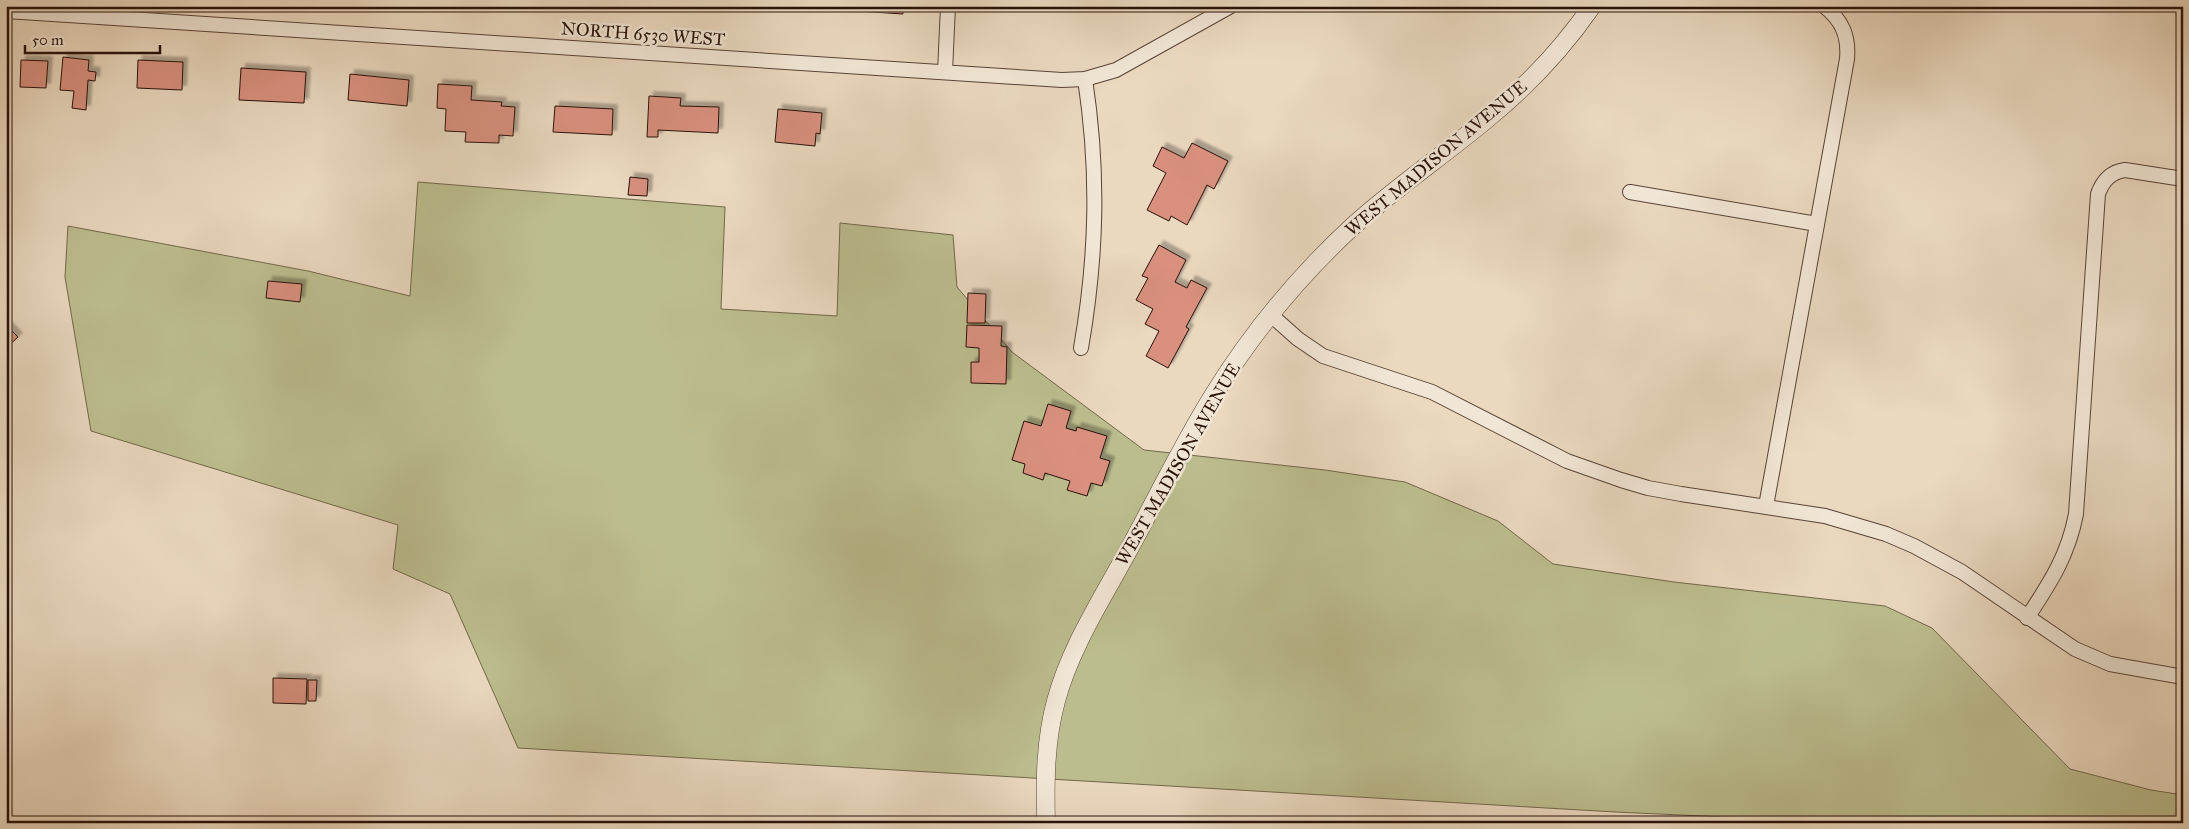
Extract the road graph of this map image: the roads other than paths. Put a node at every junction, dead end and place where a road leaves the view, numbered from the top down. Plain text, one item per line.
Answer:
1 (948, 6) edge
2 (1231, 6) edge
3 (1592, 6) edge
4 (1824, 6) edge
5 (6, 11) edge
6 (945, 72) junction
7 (1086, 79) junction
8 (2183, 179) edge
9 (1630, 192) dead end
10 (1817, 224) junction
11 (1271, 316) junction
12 (1081, 348) dead end
13 (1766, 506) junction
14 (2027, 618) junction
15 (2183, 677) edge
16 (1046, 820) edge

1 - 6 street
2 - 7 street, NORTH 6530 WEST
3 - 11 street, WEST MADISON AVENUE
4 - 10 street
5 - 6 street, NORTH 6530 WEST
6 - 7 street, NORTH 6530 WEST
7 - 12 street
8 - 14 street
9 - 10 street
10 - 13 street
11 - 13 street
11 - 16 street, WEST MADISON AVENUE
13 - 14 street
14 - 15 street

